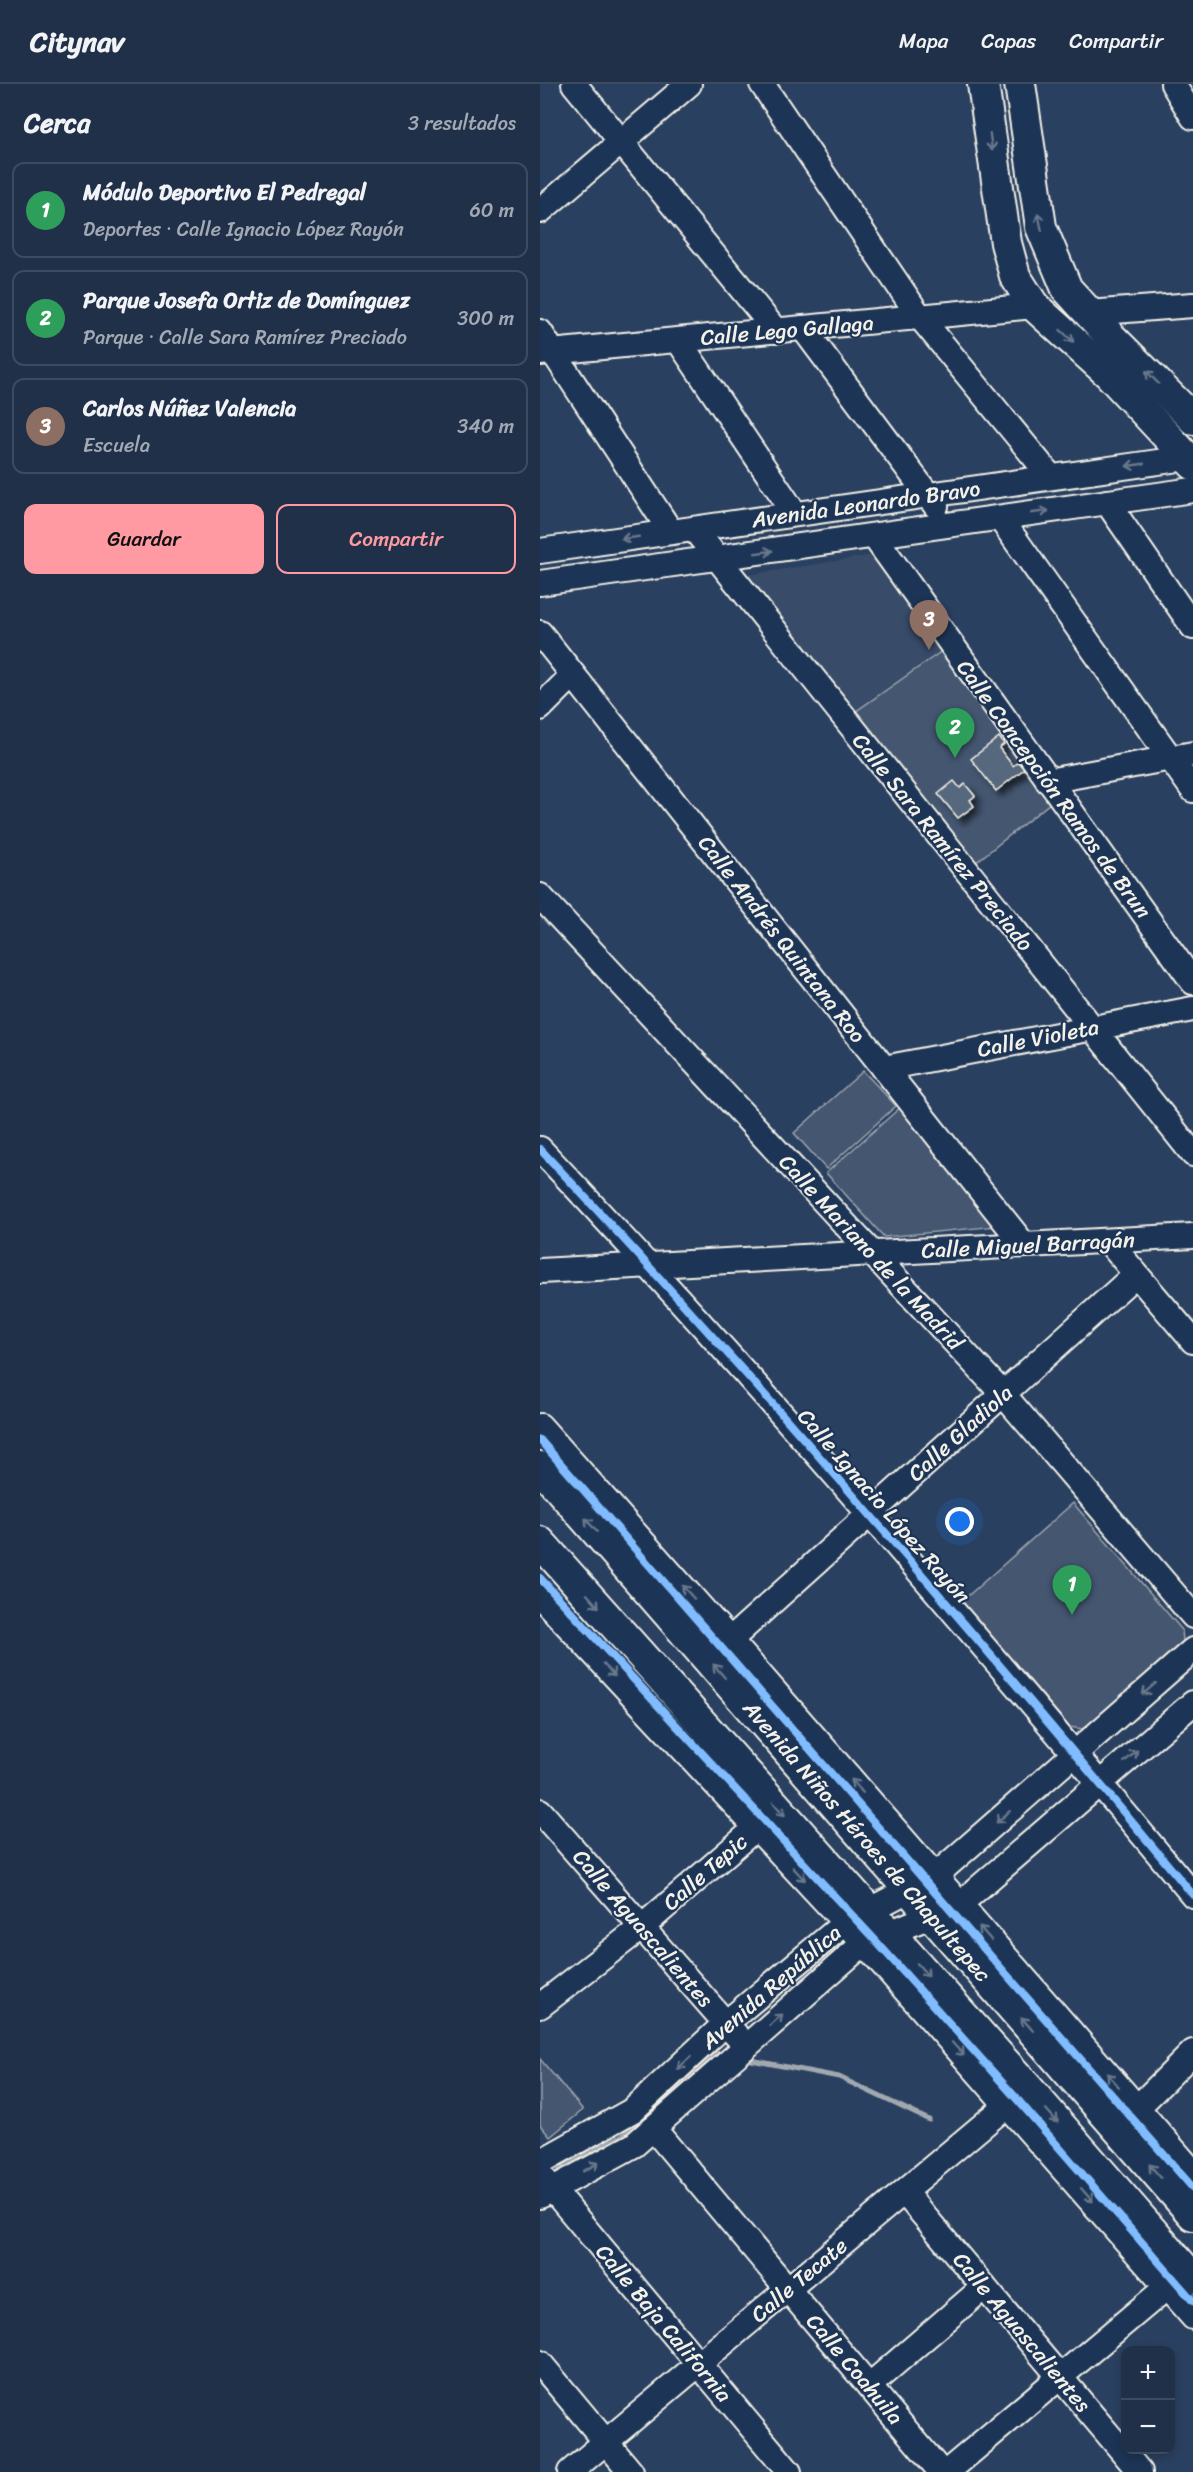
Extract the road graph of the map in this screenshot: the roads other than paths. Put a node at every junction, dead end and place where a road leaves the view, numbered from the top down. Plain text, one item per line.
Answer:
1 (574, 84) edge
2 (689, 84) edge
3 (762, 84) edge
4 (983, 84) edge
5 (1020, 84) edge
6 (1173, 84) edge
7 (1193, 117) edge
8 (621, 141) junction
9 (540, 211) edge
10 (1193, 305) edge
11 (1034, 306) junction
12 (1088, 313) junction
13 (920, 317) junction
14 (803, 328) junction
15 (777, 331) junction
16 (678, 340) junction
17 (544, 345) edge
18 (1193, 419) edge
19 (1191, 460) edge
20 (1051, 477) junction
21 (1193, 490) edge
22 (928, 495) junction
23 (1107, 502) junction
24 (795, 514) junction
25 (1000, 518) junction
26 (950, 525) junction
27 (683, 531) junction
28 (874, 536) junction
29 (540, 551) edge
30 (718, 558) junction
31 (540, 583) edge
32 (1193, 627) edge
33 (540, 633) edge
34 (573, 675) junction
35 (540, 708) edge
36 (1182, 756) edge
37 (1048, 781) junction
38 (1193, 790) edge
39 (540, 896) edge
40 (1193, 982) edge
41 (1193, 1009) edge
42 (1091, 1028) junction
43 (884, 1068) junction
44 (540, 1149) edge
45 (1193, 1154) edge
46 (1193, 1236) edge
47 (1108, 1241) junction
48 (1024, 1245) junction
49 (872, 1253) junction
50 (649, 1265) junction
51 (540, 1270) edge
52 (1136, 1274) junction
53 (1193, 1341) edge
54 (1003, 1394) junction
55 (540, 1426) edge
56 (540, 1467) edge
57 (868, 1515) junction
58 (540, 1542) edge
59 (540, 1596) edge
60 (1193, 1616) edge
61 (730, 1640) junction
62 (1193, 1650) edge
63 (1193, 1703) edge
64 (1075, 1754) junction
65 (733, 1758) junction
66 (1100, 1783) junction
67 (540, 1811) edge
68 (756, 1828) junction
69 (923, 1883) junction
70 (1193, 1895) edge
71 (960, 1904) junction
72 (933, 1916) junction
73 (857, 1917) junction
74 (642, 1927) junction
75 (877, 1938) junction
76 (540, 2006) edge
77 (726, 2023) junction
78 (746, 2046) junction
79 (1193, 2052) edge
80 (1018, 2096) junction
81 (1137, 2108) junction
82 (653, 2128) junction
83 (540, 2162) edge
84 (1193, 2172) edge
85 (544, 2186) edge
86 (904, 2192) junction
87 (1193, 2215) edge
88 (1180, 2283) edge
89 (984, 2287) junction
90 (788, 2289) junction
91 (1193, 2317) edge
92 (540, 2362) edge
93 (698, 2364) junction
94 (1060, 2377) junction
95 (869, 2386) junction
96 (606, 2442) junction
97 (1138, 2471) edge
98 (570, 2472) edge
99 (631, 2472) edge
100 (789, 2472) edge
101 (941, 2472) edge
102 (947, 2472) edge

1 - 8 street
2 - 8 street
3 - 13 street
4 -> 11 main road
12 -> 5 main road
6 - 7 street
8 - 9 street
8 - 15 street
10 - 12 street
11 - 13 street, Calle Lego Gallaga
11 -> 19 main road
18 -> 12 main road
13 - 14 street, Calle Lego Gallaga
13 - 20 street
14 - 15 street, Calle Lego Gallaga
14 - 22 street
15 - 16 street, Calle Lego Gallaga
16 - 17 street, Calle Lego Gallaga
16 - 24 street
17 - 27 street, Calle Sara Ramírez Preciado
19 -> 20 street, Avenida Leonardo Bravo
20 - 22 street, Avenida Leonardo Bravo
21 - 23 street, Avenida Leonardo Bravo
22 - 24 street, Avenida Leonardo Bravo
22 - 26 street
25 -> 23 street, Avenida Leonardo Bravo
23 - 32 street
24 - 27 street, Avenida Leonardo Bravo
25 - 26 street, Avenida Leonardo Bravo
25 - 36 street
26 - 28 street, Avenida Leonardo Bravo
27 -> 29 street, Avenida Leonardo Bravo
27 - 30 street, Calle Sara Ramírez Preciado
30 -> 28 street, Avenida Leonardo Bravo
28 - 37 street, Calle Concepción Ramos de Brun
30 - 31 street, Avenida Leonardo Bravo
30 - 42 street, Calle Sara Ramírez Preciado
33 - 34 street, Calle Andrés Quintana Roo
34 - 35 street
34 - 43 street, Calle Andrés Quintana Roo
36 - 37 street
36 - 38 street
37 - 40 street, Calle Concepción Ramos de Brun
39 - 49 street, Calle Mariano de la Madrid
41 - 42 street, Calle Violeta
42 - 43 street, Calle Violeta
42 - 45 street, Calle Sara Ramírez Preciado
43 - 48 street, Calle Andrés Quintana Roo
44 - 50 street, Calle Ignacio López Rayón
46 - 47 street, Calle Miguel Barragán
47 - 48 street, Calle Miguel Barragán
47 - 52 street
48 - 49 street, Calle Miguel Barragán
49 - 50 street, Calle Miguel Barragán
49 - 54 street, Calle Mariano de la Madrid
50 - 51 street, Calle Miguel Barragán
50 - 57 street, Calle Ignacio López Rayón
52 - 53 street
52 - 54 street, Calle Gladiola
54 - 57 street, Calle Gladiola
54 - 60 street, Calle Mariano de la Madrid
61 -> 55 street
69 -> 56 main road, Avenida Niños Héroes de Chapultepec
57 - 61 street, Calle Gladiola
57 - 64 street, Calle Ignacio López Rayón
58 -> 65 main road, Avenida Niños Héroes de Chapultepec
59 -> 68 street
69 -> 61 street
62 -> 64 street, Avenida República
66 -> 63 street, Avenida República
64 - 66 street, Calle Ignacio López Rayón
64 -> 69 street, Avenida República
65 - 68 main road
65 -> 73 main road, Avenida Niños Héroes de Chapultepec
66 - 70 street, Calle Ignacio López Rayón
66 - 71 street, Avenida República
67 - 74 street, Calle Aguascalientes
68 -> 73 street
68 - 74 street, Calle Tepic
69 - 71 street
69 - 72 main road, Avenida Niños Héroes de Chapultepec
69 - 73 street, Avenida República
71 - 72 street, Avenida República
81 -> 71 street
72 - 75 street, Avenida República
87 -> 72 main road, Avenida Niños Héroes de Chapultepec
73 - 75 main road, Avenida Niños Héroes de Chapultepec
73 - 77 street, Avenida República
74 - 76 street, Calle Tepic
74 - 77 street, Calle Aguascalientes
78 -> 75 street, Avenida República
75 -> 80 main road, Avenida Niños Héroes de Chapultepec
77 - 78 street, Calle Aguascalientes
77 -> 83 street, Avenida República
78 - 82 street, Avenida República
79 - 81 street
80 - 86 street, Calle Tecate
80 -> 88 main road, Avenida Niños Héroes de Chapultepec
81 - 84 street
85 -> 82 street, Avenida República
82 - 90 street, Calle Coahuila
85 - 93 street, Calle Baja California
86 - 89 street, Calle Aguascalientes
86 - 90 street, Calle Tecate
88 - 91 street
88 - 94 street
89 - 94 street, Calle Aguascalientes
89 - 95 street
90 - 93 street, Calle Tecate
90 - 95 street, Calle Coahuila
92 - 96 street
93 - 96 street, Calle Tecate
93 - 100 street, Calle Baja California
94 - 97 street, Calle Aguascalientes
94 - 102 street
95 - 101 street, Calle Coahuila
96 - 98 street, Calle Tecate
96 - 99 street

